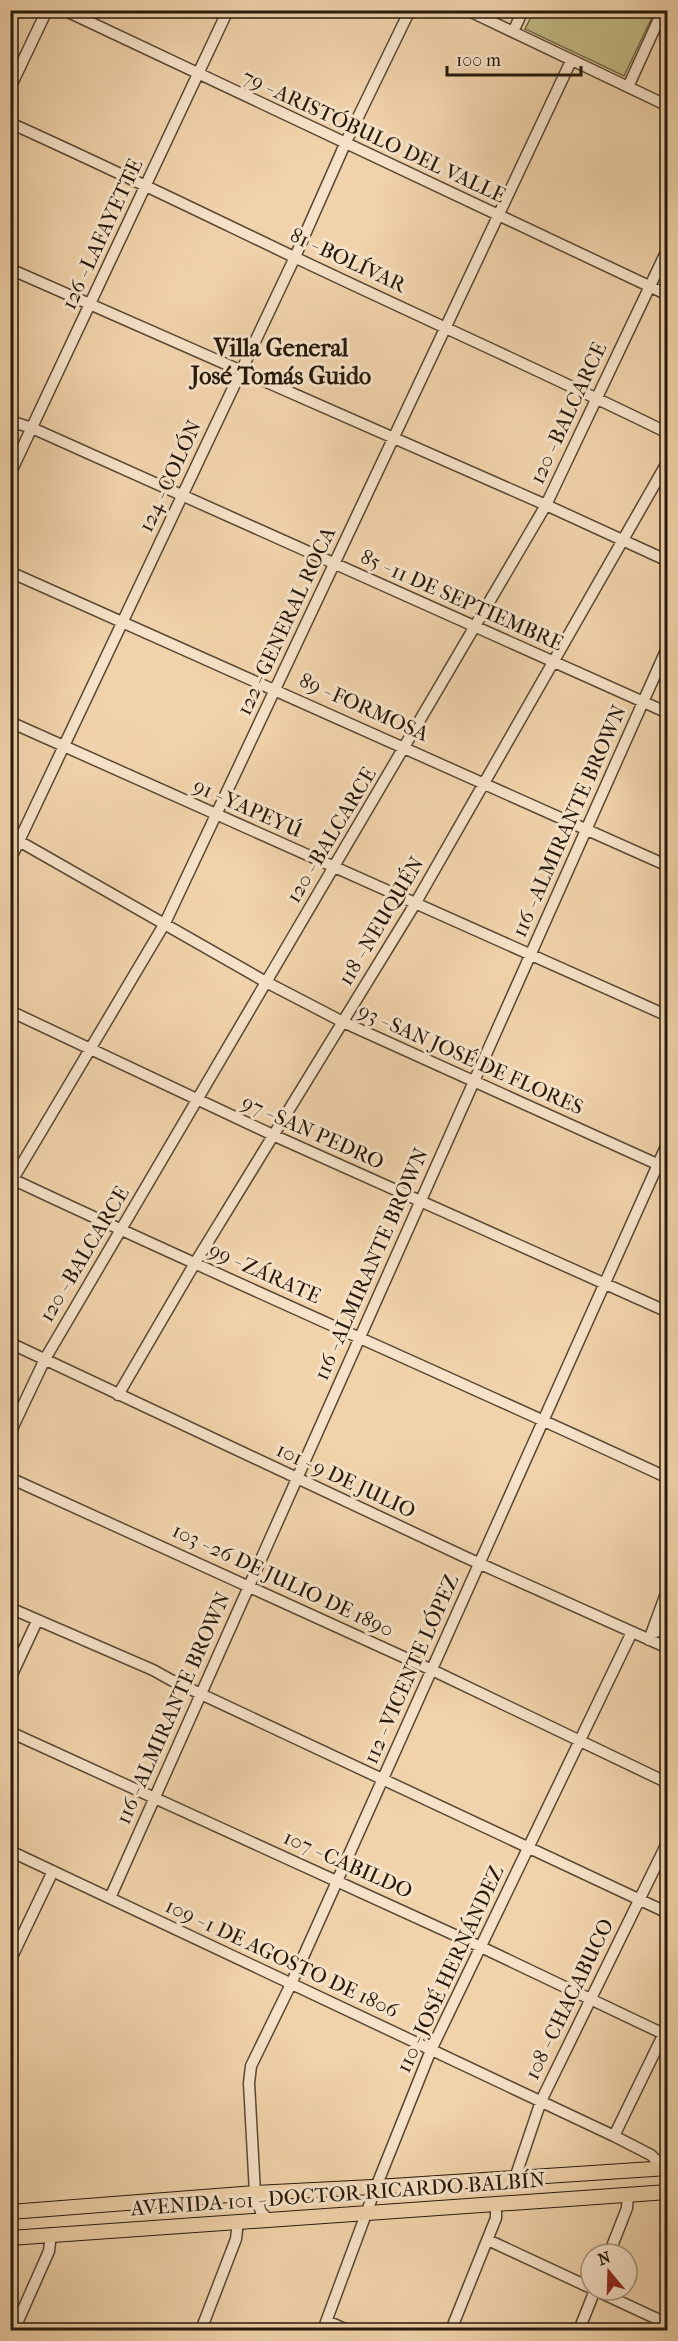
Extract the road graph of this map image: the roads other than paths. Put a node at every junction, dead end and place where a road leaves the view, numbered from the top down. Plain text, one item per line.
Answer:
1 (47, 10) edge
2 (64, 10) edge
3 (228, 10) edge
4 (410, 10) edge
5 (467, 10) edge
6 (523, 10) edge
7 (663, 10) edge
8 (513, 32) junction
9 (571, 61) junction
10 (198, 74) junction
11 (628, 87) junction
12 (10, 88) edge
13 (668, 106) edge
14 (10, 123) edge
15 (345, 144) junction
16 (146, 184) junction
17 (498, 216) junction
18 (668, 248) edge
19 (295, 257) junction
20 (12, 274) edge
21 (649, 286) junction
22 (668, 295) edge
23 (90, 305) junction
24 (447, 327) junction
25 (241, 371) junction
26 (597, 398) junction
27 (10, 422) edge
28 (32, 428) junction
29 (668, 433) edge
30 (394, 438) junction
31 (668, 461) edge
32 (10, 474) edge
33 (183, 496) junction
34 (546, 505) junction
35 (622, 540) junction
36 (668, 561) edge
37 (334, 564) junction
38 (10, 572) edge
39 (123, 621) junction
40 (475, 627) junction
41 (668, 646) edge
42 (554, 661) junction
43 (276, 689) junction
44 (643, 702) junction
45 (668, 713) edge
46 (10, 722) edge
47 (65, 746) junction
48 (405, 747) junction
49 (484, 783) junction
50 (216, 815) junction
51 (586, 829) junction
52 (15, 838) edge
53 (10, 860) edge
54 (668, 866) edge
55 (333, 868) junction
56 (415, 904) junction
57 (165, 923) junction
58 (531, 957) junction
59 (266, 982) junction
60 (10, 1011) edge
61 (668, 1016) edge
62 (344, 1022) junction
63 (90, 1050) junction
64 (473, 1082) junction
65 (197, 1100) junction
66 (275, 1136) junction
67 (668, 1142) edge
68 (662, 1166) edge
69 (11, 1180) edge
70 (420, 1202) junction
71 (121, 1230) junction
72 (195, 1263) junction
73 (606, 1283) junction
74 (668, 1312) edge
75 (359, 1337) junction
76 (10, 1343) edge
77 (45, 1359) junction
78 (118, 1395) junction
79 (544, 1421) junction
80 (10, 1433) edge
81 (10, 1478) edge
82 (668, 1478) edge
83 (297, 1479) junction
84 (480, 1563) junction
85 (249, 1586) junction
86 (668, 1588) edge
87 (10, 1608) edge
88 (37, 1621) junction
89 (668, 1628) edge
90 (632, 1632) junction
91 (651, 1637) junction
92 (668, 1648) edge
93 (432, 1670) junction
94 (10, 1678) edge
95 (201, 1694) junction
96 (10, 1732) edge
97 (580, 1741) junction
98 (383, 1780) junction
99 (668, 1783) edge
100 (154, 1799) junction
101 (668, 1841) edge
102 (529, 1847) junction
103 (10, 1851) edge
104 (53, 1871) junction
105 (337, 1880) junction
106 (110, 1898) junction
107 (640, 1899) junction
108 (668, 1913) edge
109 (481, 1947) junction
110 (10, 1961) edge
111 (291, 1984) junction
112 (590, 2000) junction
113 (666, 2032) edge
114 (430, 2050) junction
115 (541, 2101) junction
116 (614, 2136) junction
117 (666, 2168) edge
118 (515, 2178) junction
119 (376, 2187) junction
120 (668, 2192) edge
121 (255, 2193) junction
122 (628, 2195) junction
123 (496, 2205) junction
124 (10, 2212) edge
125 (368, 2213) junction
126 (268, 2219) junction
127 (238, 2221) junction
128 (51, 2234) junction
129 (10, 2238) edge
130 (488, 2240) junction
131 (614, 2242) edge
132 (579, 2283) edge
133 (590, 2302) edge
134 (620, 2302) edge
135 (668, 2324) edge
136 (325, 2326) edge
137 (14, 2331) edge
138 (201, 2331) edge
139 (347, 2331) edge
140 (451, 2331) edge
141 (579, 2331) edge

1 - 12 street
2 - 10 street, 79 - ARISTÓBULO DEL VALLE
3 - 10 street, 126 - LAFAYETTE
4 - 15 street, 124 - COLÓN
5 - 8 street
6 - 8 street
7 - 11 street
8 - 9 street
9 - 11 street
9 - 17 street, 122 - GENERAL ROCA
10 - 15 street, 79 - ARISTÓBULO DEL VALLE
10 - 16 street, 126 - LAFAYETTE
11 - 13 street
14 - 16 street, 81 - BOLÍVAR
15 - 17 street, 79 - ARISTÓBULO DEL VALLE
15 - 19 street, 124 - COLÓN
16 - 19 street, 81 - BOLÍVAR
16 - 23 street, 126 - LAFAYETTE
17 - 21 street, 79 - ARISTÓBULO DEL VALLE
17 - 24 street, 122 - GENERAL ROCA
18 - 21 street, 120 - BALCARCE
19 - 24 street, 81 - BOLÍVAR
19 - 25 street, 124 - COLÓN
20 - 23 street
21 - 22 street, 79 - ARISTÓBULO DEL VALLE
21 - 26 street, 120 - BALCARCE
23 - 25 street
23 - 28 street, 126 - LAFAYETTE
24 - 26 street, 81 - BOLÍVAR
24 - 30 street, 122 - GENERAL ROCA
25 - 30 street
25 - 33 street, 124 - COLÓN
26 - 29 street, 81 - BOLÍVAR
26 - 34 street, 120 - BALCARCE
27 - 28 street, 85 - 11 DE SEPTIEMBRE
28 - 32 street, 126 - LAFAYETTE
28 - 33 street, 85 - 11 DE SEPTIEMBRE
30 - 34 street
30 - 37 street, 122 - GENERAL ROCA
31 - 35 street, 118 - NEUQUÉN
33 - 37 street, 85 - 11 DE SEPTIEMBRE
33 - 39 street, 124 - COLÓN
34 - 35 street
34 - 40 street, 120 - BALCARCE
35 - 36 street
35 - 42 street, 118 - NEUQUÉN
37 - 40 street, 85 - 11 DE SEPTIEMBRE
37 - 43 street, 122 - GENERAL ROCA
38 - 39 street, 89 - FORMOSA
39 - 43 street, 89 - FORMOSA
39 - 47 street, 124 - COLÓN
40 - 42 street, 85 - 11 DE SEPTIEMBRE
40 - 48 street, 120 - BALCARCE
41 - 44 street, 116 - ALMIRANTE BROWN
42 - 44 street, 85 - 11 DE SEPTIEMBRE
42 - 49 street, 118 - NEUQUÉN
43 - 48 street, 89 - FORMOSA
43 - 50 street, 122 - GENERAL ROCA
44 - 45 street, 85 - 11 DE SEPTIEMBRE
44 - 51 street, 116 - ALMIRANTE BROWN
46 - 47 street, 91 - YAPEYÚ
47 - 50 street, 91 - YAPEYÚ
47 - 52 street, 124 - COLÓN
48 - 49 street, 89 - FORMOSA
48 - 55 street, 120 - BALCARCE
49 - 51 street, 89 - FORMOSA
49 - 56 street, 118 - NEUQUÉN
50 - 55 street, 91 - YAPEYÚ
50 - 57 street, 122 - GENERAL ROCA
51 - 54 street, 89 - FORMOSA
51 - 58 street, 116 - ALMIRANTE BROWN
52 - 53 street, 124 - COLÓN
52 - 57 street, 93 - SAN JOSÉ DE FLORES
55 - 56 street, 91 - YAPEYÚ
55 - 59 street, 120 - BALCARCE
56 - 58 street, 91 - YAPEYÚ
56 - 62 street, 118 - NEUQUÉN
57 - 59 street, 93 - SAN JOSÉ DE FLORES
57 - 63 street, 122 - GENERAL ROCA
58 - 61 street, 91 - YAPEYÚ
58 - 64 street, 116 - ALMIRANTE BROWN
59 - 62 street, 93 - SAN JOSÉ DE FLORES
59 - 65 street, 120 - BALCARCE
60 - 63 street, 97 - SAN PEDRO
62 - 64 street, 93 - SAN JOSÉ DE FLORES
62 - 66 street, 118 - NEUQUÉN
63 - 65 street, 97 - SAN PEDRO
63 - 69 street, 122 - GENERAL ROCA
64 - 68 street, 93 - SAN JOSÉ DE FLORES
64 - 70 street, 116 - ALMIRANTE BROWN
65 - 66 street, 97 - SAN PEDRO
65 - 71 street, 120 - BALCARCE
66 - 70 street, 97 - SAN PEDRO
66 - 72 street, 118 - NEUQUÉN
67 - 68 street, 112 - VICENTE LÓPEZ
68 - 73 street, 112 - VICENTE LÓPEZ
69 - 71 street, 99 - ZÁRATE
70 - 73 street, 97 - SAN PEDRO
70 - 75 street, 116 - ALMIRANTE BROWN
71 - 72 street, 99 - ZÁRATE
71 - 77 street, 120 - BALCARCE
72 - 75 street, 99 - ZÁRATE
72 - 78 street, 118 - NEUQUÉN
73 - 74 street, 97 - SAN PEDRO
73 - 79 street, 112 - VICENTE LÓPEZ
75 - 79 street, 99 - ZÁRATE
75 - 83 street, 116 - ALMIRANTE BROWN
76 - 77 street, 101 - 9 DE JULIO
77 - 78 street, 101 - 9 DE JULIO
77 - 80 street, 120 - BALCARCE
78 - 83 street, 101 - 9 DE JULIO
79 - 82 street, 99 - ZÁRATE
79 - 84 street, 112 - VICENTE LÓPEZ
81 - 85 street, 103 - 26 DE JULIO DE 1890
83 - 84 street, 101 - 9 DE JULIO
83 - 85 street, 116 - ALMIRANTE BROWN
84 - 90 street, 101 - 9 DE JULIO
84 - 93 street, 112 - VICENTE LÓPEZ
85 - 93 street, 103 - 26 DE JULIO DE 1890
85 - 95 street, 116 - ALMIRANTE BROWN
86 - 91 street
87 - 88 street
88 - 94 street
88 - 95 street
89 - 91 street
90 - 91 street, 101 - 9 DE JULIO
90 - 97 street, 110 - JOSÉ HERNÁNDEZ
91 - 92 street, 101 - 9 DE JULIO
93 - 97 street, 103 - 26 DE JULIO DE 1890
93 - 98 street, 112 - VICENTE LÓPEZ
95 - 98 street
95 - 100 street, 116 - ALMIRANTE BROWN
96 - 100 street, 107 - CABILDO
97 - 99 street, 103 - 26 DE JULIO DE 1890
97 - 102 street, 110 - JOSÉ HERNÁNDEZ
98 - 102 street
98 - 105 street, 112 - VICENTE LÓPEZ
100 - 105 street, 107 - CABILDO
100 - 106 street, 116 - ALMIRANTE BROWN
101 - 107 street, 108 - CHACABUCO
102 - 107 street
102 - 109 street, 110 - JOSÉ HERNÁNDEZ
103 - 104 street, 109 - 1 DE AGOSTO DE 1806
104 - 106 street, 109 - 1 DE AGOSTO DE 1806
104 - 110 street
105 - 109 street, 107 - CABILDO
105 - 111 street, 112 - VICENTE LÓPEZ
106 - 111 street, 109 - 1 DE AGOSTO DE 1806
107 - 108 street
107 - 112 street, 108 - CHACABUCO
109 - 112 street, 107 - CABILDO
109 - 114 street, 110 - JOSÉ HERNÁNDEZ
111 - 114 street, 109 - 1 DE AGOSTO DE 1806
111 - 121 street, 112 - VICENTE LÓPEZ
112 - 113 street, 107 - CABILDO
112 - 115 street, 108 - CHACABUCO
113 - 116 street
114 - 115 street, 109 - 1 DE AGOSTO DE 1806
114 - 119 street, 110 - JOSÉ HERNÁNDEZ
115 - 116 street, 109 - 1 DE AGOSTO DE 1806
115 - 118 street, 108 - CHACABUCO
116 - 117 street, 109 - 1 DE AGOSTO DE 1806
117 - 118 main road, AVENIDA 101 - DOCTOR RICARDO BALBÍN
118 - 119 main road, AVENIDA 101 - DOCTOR RICARDO BALBÍN
119 - 121 main road, AVENIDA 101 - DOCTOR RICARDO BALBÍN
119 - 125 street, 110 - JOSÉ HERNÁNDEZ
120 - 122 main road, AVENIDA 101 - DOCTOR RICARDO BALBÍN
121 - 124 main road, AVENIDA 101 - DOCTOR RICARDO BALBÍN
121 - 126 street, 112 - VICENTE LÓPEZ
122 - 123 main road, AVENIDA 101 - DOCTOR RICARDO BALBÍN
122 - 131 street
123 - 125 main road, AVENIDA 101 - DOCTOR RICARDO BALBÍN
123 - 130 street
125 - 126 main road, AVENIDA 101 - DOCTOR RICARDO BALBÍN
125 - 136 street, 110 - JOSÉ HERNÁNDEZ
126 - 127 main road, AVENIDA 101 - DOCTOR RICARDO BALBÍN
127 - 128 main road, AVENIDA 101 - DOCTOR RICARDO BALBÍN
127 - 138 street
128 - 129 main road, AVENIDA 101 - DOCTOR RICARDO BALBÍN
128 - 137 street
130 - 132 street
130 - 140 street
133 - 141 street
134 - 135 street
136 - 139 street

